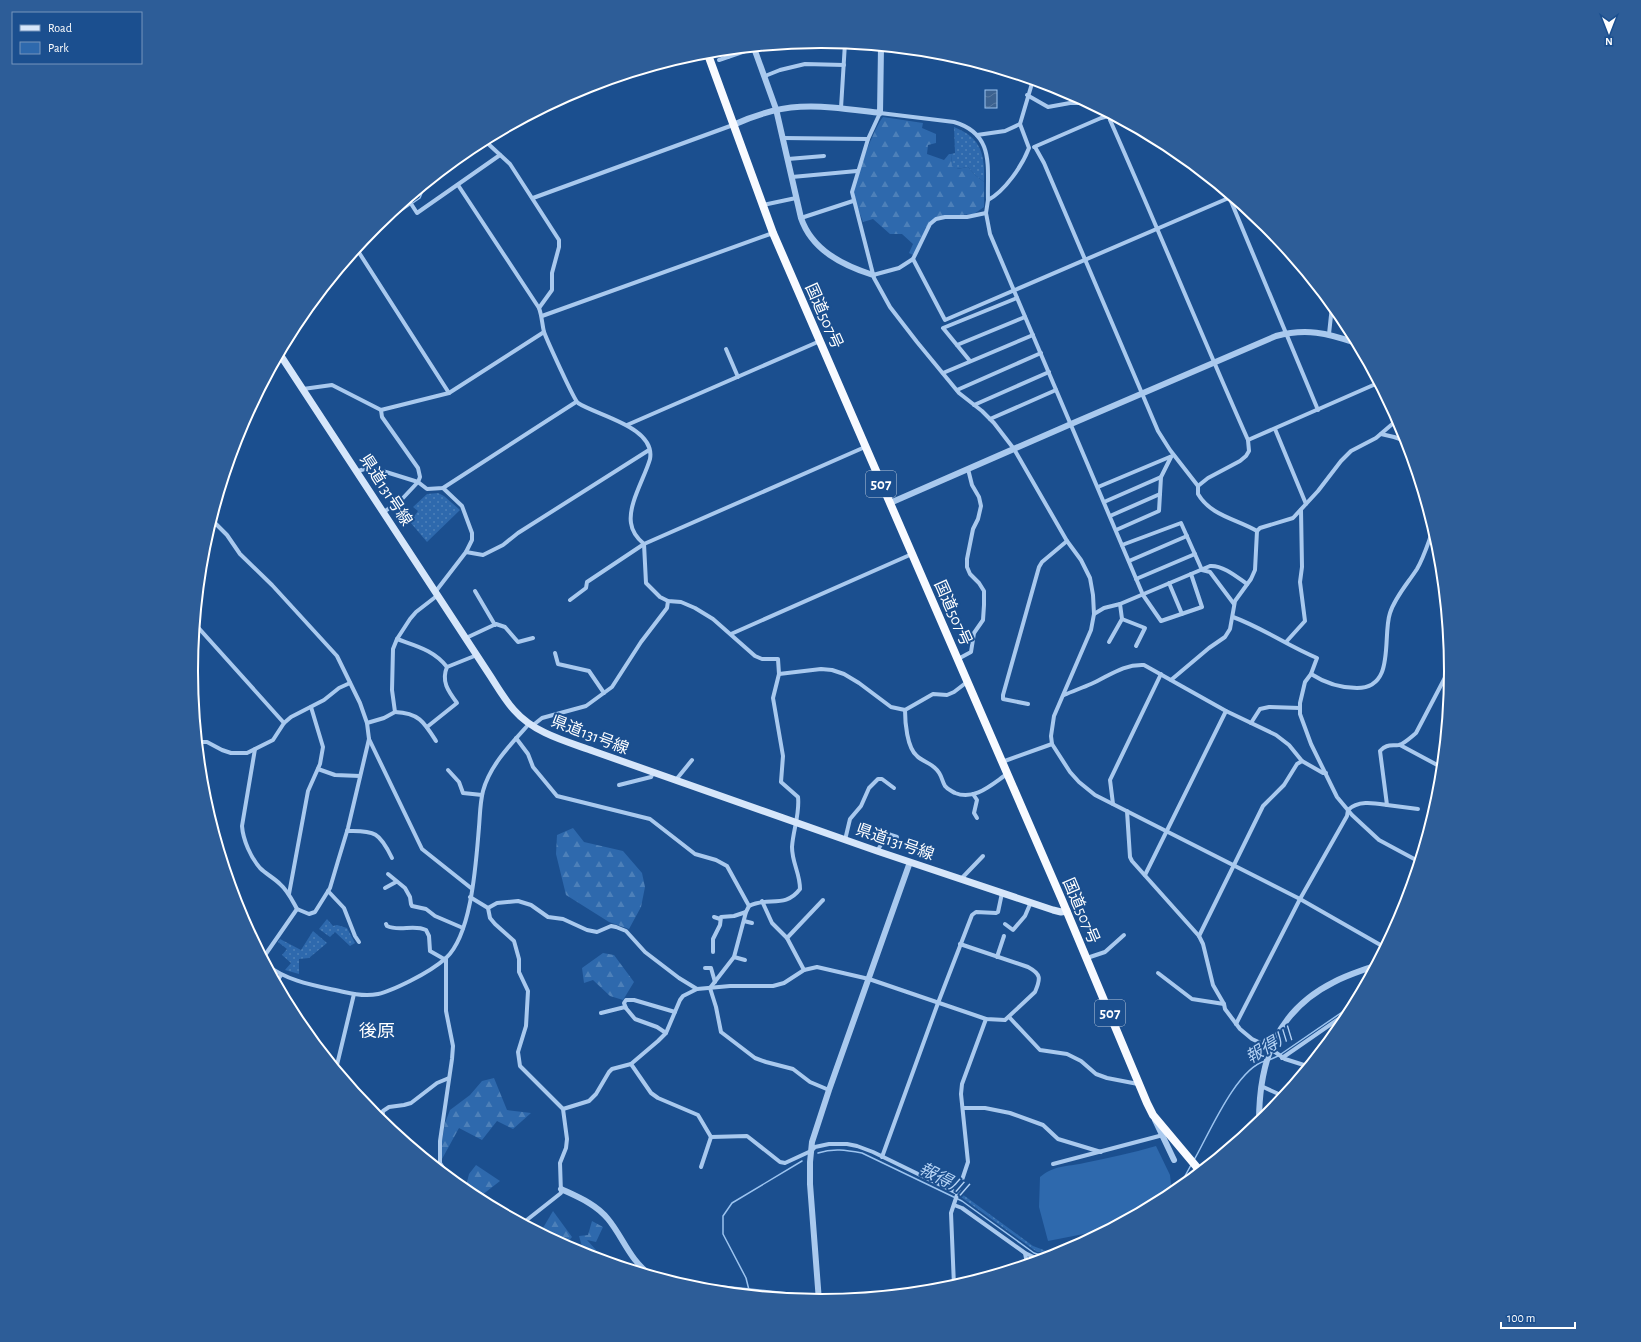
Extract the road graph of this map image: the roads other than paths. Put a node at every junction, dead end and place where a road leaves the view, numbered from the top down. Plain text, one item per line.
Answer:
1 (845, 49) edge
2 (755, 51) edge
3 (881, 51) edge
4 (740, 53) edge
5 (728, 57) joint
6 (709, 58) edge
7 (719, 60) dead end
8 (844, 65) junction
9 (765, 76) junction
10 (1031, 85) edge
11 (1027, 95) junction
12 (1078, 104) edge
13 (841, 108) junction
14 (776, 109) junction
15 (880, 113) junction
16 (1105, 116) edge
17 (1110, 119) edge
18 (1020, 124) junction
19 (733, 125) junction
20 (977, 135) junction
21 (783, 138) junction
22 (868, 139) junction
23 (488, 144) edge
24 (1035, 147) junction
25 (1029, 148) junction
26 (500, 155) junction
27 (824, 156) dead end
28 (788, 159) junction
29 (857, 172) junction
30 (792, 177) junction
31 (458, 185) junction
32 (533, 198) junction
33 (796, 198) junction
34 (1225, 198) edge
35 (988, 200) junction
36 (853, 201) junction
37 (410, 203) edge
38 (1232, 204) edge
39 (763, 205) junction
40 (986, 213) junction
41 (801, 218) junction
42 (1158, 228) junction
43 (773, 232) junction
44 (359, 253) edge
45 (913, 259) junction
46 (1085, 260) junction
47 (873, 275) junction
48 (1014, 290) junction
49 (1018, 298) junction
50 (539, 308) junction
51 (1331, 314) edge
52 (542, 316) junction
53 (1026, 317) junction
54 (544, 332) junction
55 (1286, 333) junction
56 (1329, 334) junction
57 (1033, 335) junction
58 (1348, 340) edge
59 (820, 341) junction
60 (957, 345) junction
61 (726, 349) dead end
62 (1041, 353) junction
63 (281, 359) edge
64 (970, 361) junction
65 (1214, 363) junction
66 (1049, 372) junction
67 (943, 373) junction
68 (738, 376) junction
69 (1374, 385) edge
70 (303, 389) junction
71 (957, 390) junction
72 (1056, 390) junction
73 (449, 392) junction
74 (1142, 394) junction
75 (576, 402) junction
76 (974, 405) junction
77 (381, 410) junction
78 (1318, 410) junction
79 (990, 419) junction
80 (1071, 424) junction
81 (1392, 424) edge
82 (627, 425) junction
83 (1275, 429) junction
84 (1381, 434) junction
85 (1398, 438) edge
86 (1248, 440) junction
87 (865, 447) junction
88 (1014, 449) junction
89 (649, 450) junction
90 (1173, 456) junction
91 (968, 469) junction
92 (358, 471) junction
93 (1161, 477) junction
94 (418, 482) junction
95 (1198, 486) junction
96 (1098, 487) junction
97 (443, 488) junction
98 (1160, 494) junction
99 (1104, 502) junction
100 (890, 503) junction
101 (1306, 504) junction
102 (1302, 510) junction
103 (384, 512) junction
104 (1110, 516) junction
105 (216, 523) edge
106 (1116, 530) junction
107 (1257, 531) junction
108 (1186, 536) junction
109 (1430, 540) edge
110 (1067, 541) junction
111 (644, 544) junction
112 (1122, 545) junction
113 (466, 552) junction
114 (912, 554) junction
115 (1195, 554) junction
116 (1129, 561) junction
117 (1202, 570) junction
118 (1191, 574) junction
119 (1136, 579) junction
120 (1169, 584) junction
121 (1247, 584) junction
122 (475, 591) dead end
123 (437, 593) junction
124 (1143, 594) junction
125 (570, 600) dead end
126 (668, 601) junction
127 (1120, 604) junction
128 (1234, 604) junction
129 (1094, 614) junction
130 (1182, 614) junction
131 (1233, 617) junction
132 (1122, 618) junction
133 (495, 625) junction
134 (199, 629) edge
135 (731, 634) junction
136 (466, 638) junction
137 (533, 638) dead end
138 (397, 639) junction
139 (1109, 642) dead end
140 (1286, 642) junction
141 (1136, 646) dead end
142 (555, 653) dead end
143 (477, 655) junction
144 (958, 660) junction
145 (447, 667) junction
146 (779, 674) junction
147 (1161, 674) junction
148 (1311, 674) junction
149 (1171, 680) junction
150 (1444, 680) edge
151 (967, 682) junction
152 (350, 683) junction
153 (604, 693) junction
154 (1064, 695) junction
155 (1028, 704) dead end
156 (311, 707) junction
157 (1300, 708) junction
158 (905, 710) junction
159 (1226, 711) junction
160 (395, 712) junction
161 (284, 723) junction
162 (366, 723) junction
163 (1251, 723) junction
164 (531, 725) junction
165 (427, 727) junction
166 (516, 738) junction
167 (369, 739) junction
168 (436, 741) dead end
169 (202, 742) edge
170 (1052, 744) junction
171 (1400, 745) junction
172 (255, 749) junction
173 (692, 760) dead end
174 (1302, 761) junction
175 (1002, 762) junction
176 (1436, 764) edge
177 (318, 769) junction
178 (448, 770) dead end
179 (1326, 772) junction
180 (653, 773) junction
181 (1007, 774) junction
182 (360, 776) junction
183 (676, 781) junction
184 (619, 785) dead end
185 (894, 788) dead end
186 (973, 794) junction
187 (482, 795) junction
188 (1113, 804) junction
189 (1387, 805) junction
190 (1418, 809) dead end
191 (1348, 810) junction
192 (1127, 811) junction
193 (977, 818) dead end
194 (796, 822) junction
195 (347, 831) junction
196 (1166, 831) junction
197 (897, 837) dead end
198 (845, 840) junction
199 (877, 851) junction
200 (983, 856) dead end
201 (392, 858) dead end
202 (1414, 859) edge
203 (910, 862) junction
204 (1234, 864) junction
205 (388, 874) dead end
206 (1145, 875) junction
207 (961, 879) junction
208 (396, 882) junction
209 (385, 888) dead end
210 (471, 888) junction
211 (328, 891) junction
212 (1002, 892) junction
213 (289, 894) junction
214 (470, 897) junction
215 (1300, 898) junction
216 (822, 900) dead end
217 (762, 901) junction
218 (1031, 902) junction
219 (749, 906) junction
220 (488, 908) junction
221 (297, 909) junction
222 (1066, 911) junction
223 (746, 912) junction
224 (714, 917) dead end
225 (720, 919) junction
226 (744, 921) junction
227 (752, 923) dead end
228 (386, 924) dead end
229 (1005, 924) dead end
230 (463, 928) junction
231 (1124, 935) dead end
232 (1004, 936) dead end
233 (1198, 936) junction
234 (787, 938) junction
235 (359, 942) dead end
236 (960, 944) junction
237 (1380, 945) edge
238 (713, 952) dead end
239 (266, 954) edge
240 (996, 956) junction
241 (734, 957) junction
242 (1086, 958) junction
243 (445, 959) junction
244 (745, 960) dead end
245 (705, 968) dead end
246 (1368, 968) edge
247 (804, 970) junction
248 (275, 971) edge
249 (1158, 973) dead end
250 (281, 975) junction
251 (279, 978) edge
252 (869, 979) junction
253 (715, 982) junction
254 (710, 988) junction
255 (697, 990) junction
256 (354, 994) junction
257 (938, 1003) junction
258 (1224, 1004) junction
259 (626, 1009) junction
260 (675, 1012) junction
261 (602, 1013) dead end
262 (1009, 1017) junction
263 (986, 1019) junction
264 (1337, 1020) edge
265 (1236, 1024) junction
266 (666, 1033) junction
267 (1271, 1049) junction
268 (1282, 1058) junction
269 (337, 1064) edge
270 (631, 1064) junction
271 (1303, 1065) edge
272 (449, 1078) junction
273 (1139, 1084) junction
274 (1261, 1086) junction
275 (829, 1090) junction
276 (1278, 1094) edge
277 (963, 1108) junction
278 (564, 1109) junction
279 (382, 1114) edge
280 (1259, 1114) edge
281 (1166, 1134) junction
282 (711, 1137) junction
283 (810, 1151) junction
284 (1101, 1152) junction
285 (882, 1157) junction
286 (1174, 1160) dead end
287 (1054, 1164) dead end
288 (442, 1166) edge
289 (701, 1167) dead end
290 (1197, 1167) edge
291 (561, 1189) junction
292 (957, 1192) junction
293 (954, 1205) junction
294 (527, 1220) edge
295 (1025, 1253) junction
296 (1033, 1257) edge
297 (1026, 1259) edge
298 (644, 1268) edge
299 (954, 1279) edge
300 (819, 1294) edge

1 - 8 street
2 - 9 street
3 - 15 street
4 - 5 street
5 - 7 street
6 - 19 highway, 国道507号 / 507
8 - 9 street
8 - 13 street
9 - 14 street
10 - 11 street
11 - 12 street
11 - 18 street
13 - 14 street
13 - 15 street
14 - 19 street
14 - 21 street
15 - 20 street
15 - 22 street
16 - 24 street
17 - 42 street
18 - 20 street
18 - 25 street
19 - 32 street
19 - 39 highway, 国道507号 / 507
20 - 35 street
21 - 22 street
21 - 28 street
22 - 29 street
23 - 26 street
24 - 25 street
24 - 46 street
25 - 35 street
26 - 31 street
26 - 32 street
27 - 28 street
28 - 30 street
29 - 30 street
29 - 36 street
30 - 33 street
31 - 37 street
31 - 50 street
32 - 50 street
33 - 39 street
33 - 41 street
34 - 42 street
35 - 40 street
36 - 41 street
36 - 47 street
38 - 55 street
39 - 43 highway, 国道507号 / 507
40 - 45 street
40 - 48 street
41 - 47 street
42 - 46 street
42 - 65 street
43 - 52 street
43 - 59 highway, 国道507号 / 507
44 - 73 street
45 - 47 street
45 - 48 street
46 - 48 street
46 - 74 street
47 - 67 street
48 - 49 street
49 - 53 street
49 - 60 street
50 - 52 street
51 - 56 street
52 - 54 street
53 - 57 street
53 - 60 street
54 - 73 street
54 - 75 street
55 - 56 street
55 - 65 street
55 - 78 street
56 - 58 street
57 - 62 street
57 - 64 street
59 - 68 street
59 - 87 highway, 国道507号 / 507
60 - 64 street
61 - 68 street
62 - 66 street
62 - 71 street
63 - 70 main road, 県道131号線
64 - 67 street
65 - 74 street
65 - 86 street
66 - 72 street
66 - 76 street
67 - 71 street
68 - 82 street
69 - 78 street
70 - 77 street
70 - 92 main road, 県道131号線
71 - 76 street
72 - 79 street
72 - 80 street
73 - 77 street
74 - 80 street
74 - 90 street
75 - 82 street
75 - 97 street
76 - 79 street
77 - 94 street
78 - 83 street
79 - 88 street
80 - 88 street
80 - 96 street
81 - 84 street
82 - 89 street
83 - 86 street
83 - 101 street
84 - 85 street
84 - 101 street
86 - 95 street
87 - 100 highway, 国道507号 / 507
87 - 111 street
88 - 91 street
88 - 110 street
89 - 111 street
89 - 113 street
90 - 93 street
90 - 95 street
90 - 96 street
91 - 100 street
91 - 144 street
92 - 94 street
92 - 103 main road, 県道131号線
93 - 98 street
93 - 99 street
94 - 97 street
94 - 103 street
95 - 107 street
96 - 99 street
97 - 113 street
98 - 104 street
98 - 106 street
99 - 104 street
100 - 114 highway, 国道507号 / 507
101 - 102 street
102 - 107 street
102 - 140 street
103 - 123 main road, 県道131号線
104 - 106 street
105 - 152 street
106 - 112 street
107 - 121 street
108 - 112 street
108 - 115 street
108 - 116 street
109 - 148 street
110 - 129 street
110 - 155 street
111 - 125 street
111 - 126 street
112 - 116 street
113 - 123 street
114 - 135 street
114 - 144 highway, 国道507号 / 507
115 - 117 street
115 - 119 street
116 - 119 street
117 - 118 street
117 - 121 street
117 - 128 street
118 - 120 street
118 - 130 street
119 - 124 street
120 - 124 street
120 - 130 street
121 - 128 street
122 - 133 street
123 - 136 main road, 県道131号線
123 - 138 street
124 - 127 street
124 - 130 street
126 - 135 street
126 - 153 street
127 - 129 street
127 - 132 street
128 - 131 street
129 - 154 street
131 - 140 street
131 - 149 street
132 - 139 street
132 - 141 street
133 - 136 street
133 - 137 street
134 - 161 street
135 - 146 street
136 - 143 main road, 県道131号線
138 - 145 street
138 - 160 street
140 - 148 street
142 - 153 street
143 - 145 street
143 - 164 main road, 県道131号線
144 - 151 highway, 国道507号 / 507
145 - 165 street
146 - 158 street
146 - 194 street
147 - 149 street
147 - 154 street
147 - 188 street
148 - 157 street
149 - 159 street
150 - 171 street
151 - 158 street
151 - 175 highway, 国道507号 / 507
152 - 156 street
152 - 162 street
153 - 164 street
154 - 170 street
156 - 161 street
156 - 177 street
157 - 163 street
157 - 179 street
158 - 186 street
159 - 163 street
159 - 196 street
160 - 162 street
160 - 165 street
161 - 172 street
162 - 167 street
163 - 174 street
164 - 166 street
164 - 180 main road, 県道131号線
165 - 168 street
166 - 187 street
166 - 219 street
167 - 182 street
167 - 210 street
169 - 172 street
170 - 175 street
170 - 188 street
171 - 176 street
171 - 189 street
172 - 213 street
173 - 183 street
174 - 179 street
174 - 204 street
175 - 181 highway, 国道507号 / 507
177 - 182 street
177 - 213 street
178 - 187 street
179 - 191 street
180 - 183 main road, 県道131号線
180 - 184 street
181 - 186 street
181 - 222 highway, 国道507号 / 507
182 - 195 street
183 - 194 main road, 県道131号線
185 - 198 street
186 - 193 street
187 - 210 street
188 - 192 street
189 - 190 street
189 - 191 street
191 - 202 street
191 - 215 street
192 - 196 street
192 - 206 street
194 - 198 main road, 県道131号線
194 - 217 street
195 - 201 street
195 - 211 street
196 - 204 street
196 - 206 street
197 - 199 street
198 - 199 main road, 県道131号線
199 - 203 main road, 県道131号線
200 - 207 street
203 - 207 main road, 県道131号線
203 - 252 street
204 - 215 street
204 - 233 street
205 - 208 street
206 - 233 street
207 - 212 main road, 県道131号線
208 - 209 street
208 - 230 street
210 - 214 street
211 - 221 street
211 - 235 street
212 - 218 main road, 県道131号線
212 - 236 street
213 - 221 street
214 - 220 street
214 - 230 street
215 - 237 street
215 - 265 street
216 - 234 street
217 - 219 street
217 - 234 street
218 - 222 main road, 県道131号線
218 - 229 street
219 - 223 street
220 - 255 street
220 - 278 street
221 - 239 street
222 - 242 highway, 国道507号 / 507
223 - 225 street
223 - 226 street
224 - 225 street
225 - 238 street
226 - 227 street
226 - 241 street
228 - 243 street
230 - 243 street
231 - 242 street
232 - 240 street
233 - 258 street
234 - 247 street
236 - 240 street
236 - 257 street
240 - 262 street
241 - 244 street
241 - 253 street
242 - 273 highway, 国道507号 / 507
243 - 256 street
243 - 272 street
245 - 253 street
246 - 267 street
247 - 252 street
247 - 254 street
248 - 250 street
249 - 258 street
250 - 251 street
250 - 256 street
252 - 257 street
252 - 275 street
253 - 254 street
254 - 255 street
254 - 275 street
255 - 260 street
256 - 269 street
257 - 263 street
257 - 285 street
258 - 265 street
259 - 260 street
259 - 261 street
259 - 266 street
260 - 266 street
262 - 263 street
262 - 273 street
263 - 277 street
264 - 268 street
265 - 267 street
266 - 270 street
267 - 268 street
267 - 274 street
268 - 271 street
270 - 278 street
270 - 282 street
272 - 279 street
272 - 288 street
273 - 281 highway, 国道507号 / 507
274 - 276 street
274 - 280 street
275 - 283 street
277 - 284 street
277 - 292 street
278 - 291 street
281 - 284 street
281 - 286 street
281 - 290 highway, 国道507号 / 507
282 - 283 street
282 - 289 street
283 - 285 street
283 - 300 street
284 - 287 street
285 - 292 street
291 - 294 street
291 - 298 street
292 - 293 street
293 - 295 street
293 - 299 street
295 - 296 street
295 - 297 street

